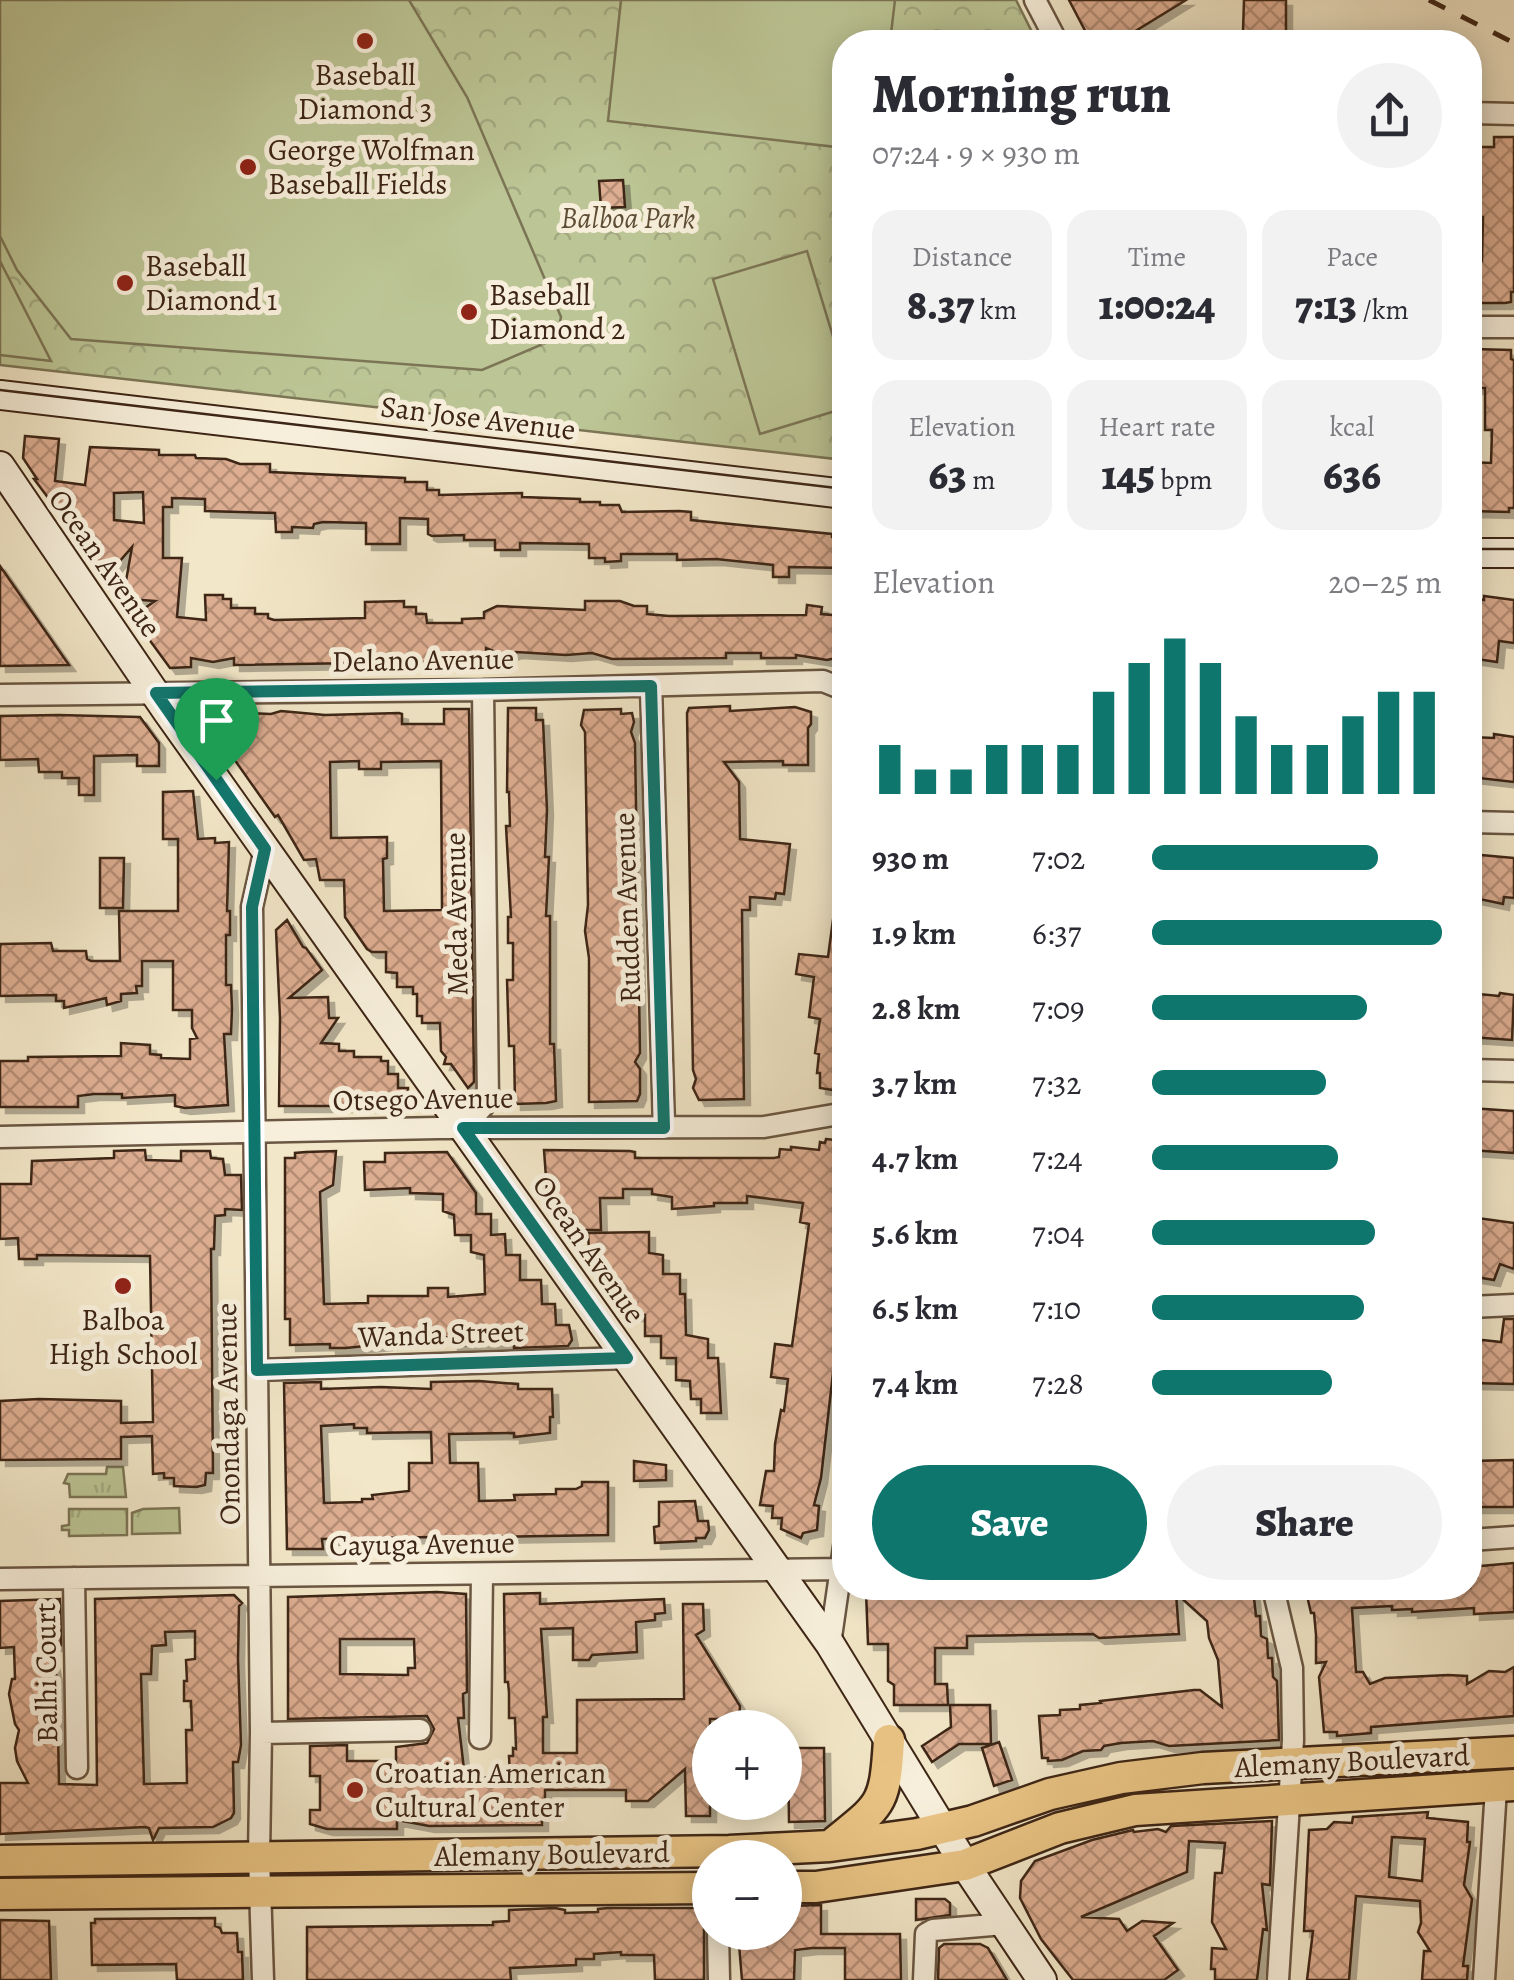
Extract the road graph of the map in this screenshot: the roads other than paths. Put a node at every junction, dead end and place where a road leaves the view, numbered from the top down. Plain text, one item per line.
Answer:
1 (1036, 0) edge
2 (1051, 30) edge
3 (1482, 113) edge
4 (1514, 114) edge
5 (1482, 326) edge
6 (1514, 327) edge
7 (0, 377) edge
8 (0, 395) edge
9 (236, 422) junction
10 (0, 466) edge
11 (712, 478) junction
12 (832, 492) edge
13 (832, 509) edge
14 (1482, 553) edge
15 (1514, 554) edge
16 (832, 685) edge
17 (651, 686) junction
18 (483, 690) junction
19 (156, 693) junction
20 (0, 695) edge
21 (1482, 822) edge
22 (1514, 823) edge
23 (265, 849) junction
24 (1482, 1070) edge
25 (1514, 1070) edge
26 (832, 1114) edge
27 (463, 1128) junction
28 (664, 1128) junction
29 (255, 1133) junction
30 (0, 1137) edge
31 (1514, 1304) edge
32 (1482, 1306) edge
33 (627, 1358) junction
34 (257, 1370) junction
35 (1514, 1537) edge
36 (1482, 1539) edge
37 (776, 1568) junction
38 (832, 1569) edge
39 (482, 1574) junction
40 (259, 1576) junction
41 (74, 1578) junction
42 (0, 1579) edge
43 (838, 1600) edge
44 (1276, 1600) edge
45 (830, 1644) junction
46 (420, 1730) dead end
47 (261, 1733) junction
48 (480, 1738) dead end
49 (889, 1740) junction
50 (1514, 1752) edge
51 (1293, 1766) junction
52 (77, 1768) dead end
53 (1505, 1786) edge
54 (1290, 1800) junction
55 (943, 1827) junction
56 (830, 1846) junction
57 (258, 1856) junction
58 (0, 1861) edge
59 (965, 1865) junction
60 (802, 1887) edge
61 (692, 1888) edge
62 (260, 1890) junction
63 (0, 1894) edge
64 (1004, 1924) junction
65 (718, 1950) edge
66 (263, 1980) edge
67 (719, 1980) edge
68 (924, 1980) edge
69 (1042, 1980) edge
70 (1278, 1980) edge
71 (1484, 1980) edge

1 - 2 street
3 - 4 street
5 - 6 street
7 - 9 main road, San Jose Avenue
8 - 9 main road, San Jose Avenue
9 - 11 main road, San Jose Avenue
10 - 19 main road, Ocean Avenue
11 - 12 main road, San Jose Avenue
11 - 13 main road, San Jose Avenue
14 - 15 main road
16 - 17 street, Delano Avenue
17 - 18 street, Delano Avenue
17 - 28 street, Rudden Avenue
18 - 19 street, Delano Avenue
18 - 27 street, Meda Avenue
19 - 20 street, Delano Avenue
19 - 23 main road, Ocean Avenue
21 - 22 street
23 - 27 main road, Ocean Avenue
23 - 29 street, Onondaga Avenue
24 - 25 street
26 - 28 street, Otsego Avenue
27 - 28 street, Otsego Avenue
27 - 29 street, Otsego Avenue
27 - 33 main road, Ocean Avenue
29 - 30 street, Otsego Avenue
29 - 34 street, Onondaga Avenue
31 - 32 street
33 - 34 street, Wanda Street
33 - 37 main road, Ocean Avenue
34 - 40 street, Onondaga Avenue
35 - 36 street
37 - 38 street, Cayuga Avenue
37 - 39 street, Cayuga Avenue
37 - 45 main road, Ocean Avenue
39 - 40 street, Cayuga Avenue
39 - 48 street
40 - 41 street, Cayuga Avenue
40 - 47 street, Onondaga Avenue
41 - 42 street, Cayuga Avenue
41 - 52 street, Balhi Court
43 - 45 street
44 - 51 street
45 - 49 main road, Ocean Avenue
46 - 47 street
47 - 57 street, Onondaga Avenue
49 - 55 main road, Ocean Avenue
49 - 56 main road
50 - 51 main road, Alemany Boulevard
51 - 54 street
51 - 55 main road, Alemany Boulevard
53 - 54 main road, Alemany Boulevard
53 - 71 street
54 - 59 main road, Alemany Boulevard
54 - 70 street
55 - 56 main road, Alemany Boulevard
55 - 59 main road, Ocean Avenue
56 - 57 main road, Alemany Boulevard
57 - 58 main road, Alemany Boulevard
57 - 62 street, Onondaga Avenue
59 - 60 main road, Alemany Boulevard
59 - 64 main road, Ocean Avenue
61 - 62 main road, Alemany Boulevard
62 - 63 main road, Alemany Boulevard
62 - 66 street, Onondaga Avenue
64 - 68 street
64 - 69 main road, Ocean Avenue
65 - 67 street

